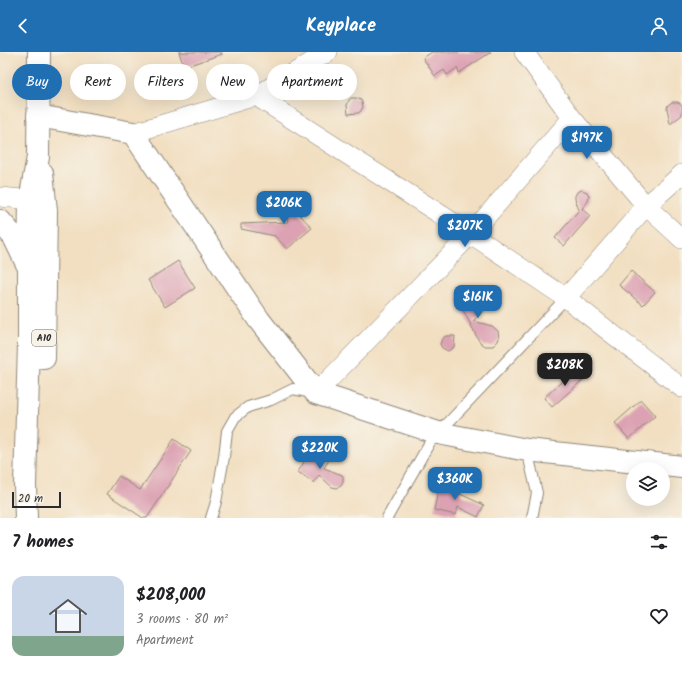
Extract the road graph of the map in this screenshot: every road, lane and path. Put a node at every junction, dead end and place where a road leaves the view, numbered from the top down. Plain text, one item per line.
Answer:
1 (39, 52) edge
2 (328, 52) edge
3 (524, 52) edge
4 (259, 94) edge
5 (259, 98) edge
6 (243, 100) edge
7 (38, 116) junction
8 (572, 118) junction
9 (133, 133) junction
10 (682, 174) edge
11 (0, 197) edge
12 (38, 201) junction
13 (646, 206) junction
14 (0, 221) edge
15 (471, 234) junction
16 (682, 239) edge
17 (29, 267) junction
18 (566, 298) junction
19 (682, 388) edge
20 (316, 393) junction
21 (438, 433) junction
22 (527, 450) junction
23 (682, 467) edge
24 (26, 518) edge
25 (211, 518) edge
26 (387, 518) edge
27 (532, 518) edge

1 - 7 main road, A10
2 - 4 street
3 - 8 street
5 - 15 street
6 - 9 street
7 - 9 main road
7 - 12 main road, A10
8 - 13 street
8 - 15 street
9 - 20 main road
10 - 13 street
11 - 12 street
12 - 17 main road, A10
12 - 24 main road, A10
13 - 16 street
13 - 18 street
14 - 17 main road
15 - 18 street
15 - 20 street
17 - 24 main road, A10
18 - 19 street
18 - 21 lane
20 - 21 main road
20 - 25 lane
21 - 22 main road
21 - 26 lane
22 - 23 main road
22 - 27 lane

